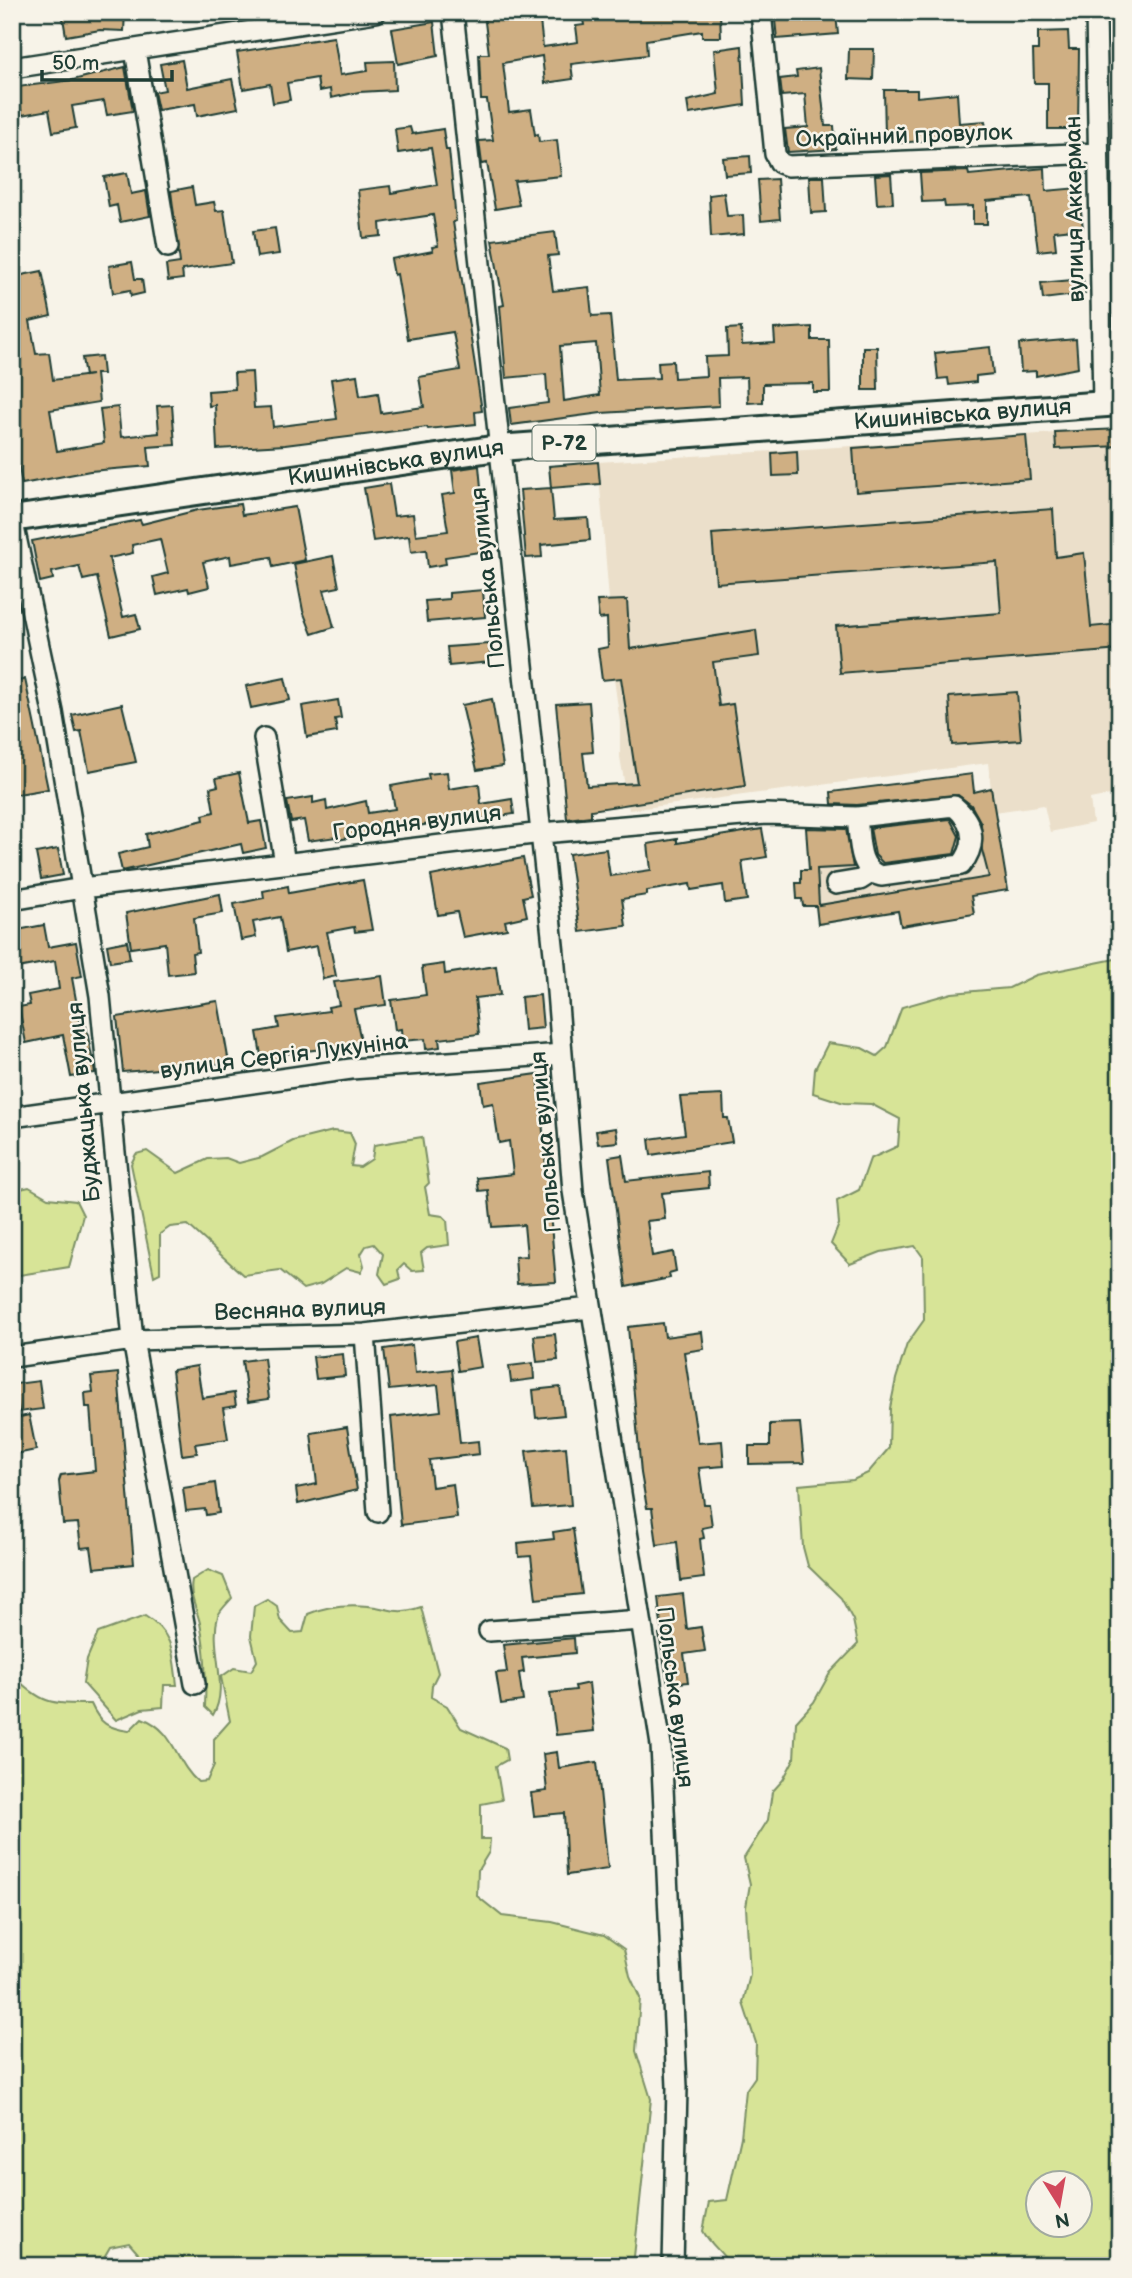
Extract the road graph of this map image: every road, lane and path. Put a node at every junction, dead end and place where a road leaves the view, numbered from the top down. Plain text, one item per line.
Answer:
1 (376, 12) edge
2 (453, 12) edge
3 (761, 12) edge
4 (1096, 12) edge
5 (135, 50) junction
6 (12, 68) edge
7 (1098, 153) junction
8 (168, 247) dead end
9 (1112, 404) edge
10 (498, 448) junction
11 (12, 519) edge
12 (264, 738) dead end
13 (856, 817) junction
14 (542, 833) junction
15 (285, 863) junction
16 (871, 873) junction
17 (836, 884) dead end
18 (82, 888) junction
19 (12, 900) edge
20 (562, 1054) junction
21 (110, 1103) junction
22 (12, 1117) edge
23 (590, 1308) junction
24 (365, 1334) junction
25 (133, 1340) junction
26 (12, 1357) edge
27 (378, 1512) dead end
28 (641, 1620) junction
29 (489, 1631) dead end
30 (195, 1684) dead end
31 (673, 2266) edge

1 - 5 street
2 - 10 street, Польська вулиця
3 - 7 street, Окраїнний провулок
4 - 7 street, вулиця Аккерман
5 - 6 street
5 - 8 street
7 - 9 street, вулиця Аккерман
9 - 10 main road, Кишинівська вулиця / Р-72
10 - 11 main road, Кишинівська вулиця / Р-72
10 - 14 street, Польська вулиця
11 - 18 street, Буджацька вулиця
12 - 15 street
13 - 14 street, Городня вулиця
13 - 16 street
13 - 16 street, Городня вулиця
14 - 15 street, Городня вулиця
14 - 20 street, Польська вулиця
15 - 18 street, Городня вулиця
16 - 17 street
18 - 19 street, Городня вулиця
18 - 21 street, Буджацька вулиця
20 - 21 street, вулиця Сергія Лукуніна
20 - 23 street, Польська вулиця
21 - 22 street, вулиця Сергія Лукуніна
21 - 25 street, Буджацька вулиця
23 - 24 street, Весняна вулиця
23 - 28 street, Польська вулиця
24 - 25 street, Весняна вулиця
24 - 27 street
25 - 26 street, Весняна вулиця
25 - 30 street, Буджацька вулиця
28 - 29 street
28 - 31 street, Польська вулиця

